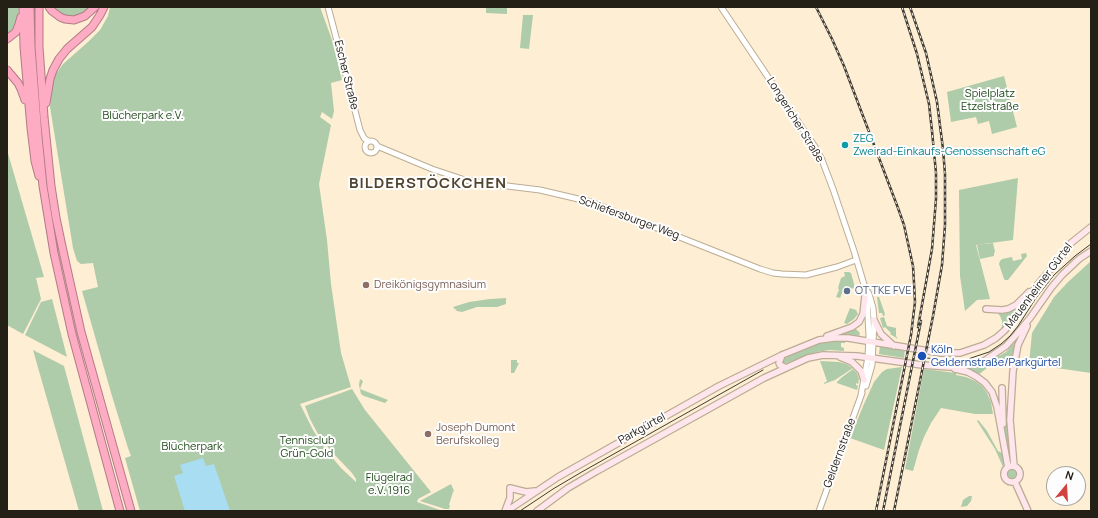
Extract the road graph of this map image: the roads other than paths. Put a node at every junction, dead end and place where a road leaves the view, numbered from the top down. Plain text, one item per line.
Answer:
1 (23, 7) edge
2 (30, 7) edge
3 (39, 7) edge
4 (50, 7) edge
5 (95, 7) edge
6 (104, 7) edge
7 (328, 7) edge
8 (721, 7) edge
9 (7, 39) edge
10 (7, 70) edge
11 (44, 117) junction
12 (31, 128) junction
13 (368, 142) junction
14 (377, 146) junction
15 (43, 186) junction
16 (1091, 227) edge
17 (1091, 251) edge
18 (856, 260) junction
19 (1038, 284) junction
20 (865, 288) junction
21 (865, 296) junction
22 (986, 309) dead end
23 (1030, 318) junction
24 (874, 320) junction
25 (819, 340) junction
26 (871, 342) junction
27 (894, 346) junction
28 (782, 355) junction
29 (836, 355) junction
30 (870, 358) junction
31 (949, 367) junction
32 (786, 368) junction
33 (864, 380) junction
34 (1002, 388) dead end
35 (861, 395) junction
36 (1004, 442) junction
37 (1011, 467) junction
38 (1015, 482) junction
39 (536, 491) junction
40 (120, 511) edge
41 (131, 511) edge
42 (506, 511) edge
43 (537, 511) edge
44 (818, 511) edge
45 (1028, 511) edge

1 - 9 highway
1 - 12 highway
2 - 15 highway
3 - 11 highway
4 - 5 highway
6 - 11 highway
7 - 13 street, Escher Straße
8 - 18 street, Longericher Straße
10 - 12 highway
11 - 41 highway
12 - 15 highway
13 - 14 street
13 - 14 street
14 - 18 street, Schiefersburger Weg
15 - 40 highway
16 - 19 main road, Mauenheimer Gürtel
17 - 23 main road, Mauenheimer Gürtel
18 - 20 street, Longericher Straße
19 - 22 main road
19 - 27 main road, Mauenheimer Gürtel
20 - 21 street, Longericher Straße
20 - 24 street, Longericher Straße
21 - 25 main road
21 - 26 street, Longericher Straße
23 - 31 main road, Mauenheimer Gürtel
23 - 37 main road
24 - 26 street, Longericher Straße
24 - 27 main road
25 - 26 main road, Parkgürtel
25 - 28 main road, Parkgürtel
26 - 27 main road, Mauenheimer Gürtel
26 - 30 street, Geldernstraße
28 - 32 main road
28 - 39 main road, Parkgürtel
29 - 30 main road, Parkgürtel
29 - 32 main road, Parkgürtel
29 - 33 main road
30 - 31 main road, Mauenheimer Gürtel
30 - 33 street, Geldernstraße
30 - 35 street, Geldernstraße
31 - 36 main road
32 - 43 main road, Parkgürtel
33 - 35 street, Geldernstraße
34 - 36 main road
35 - 44 street, Geldernstraße
36 - 37 main road
37 - 38 main road
37 - 38 main road
38 - 45 main road
39 - 42 main road, Parkgürtel
39 - 42 main road

